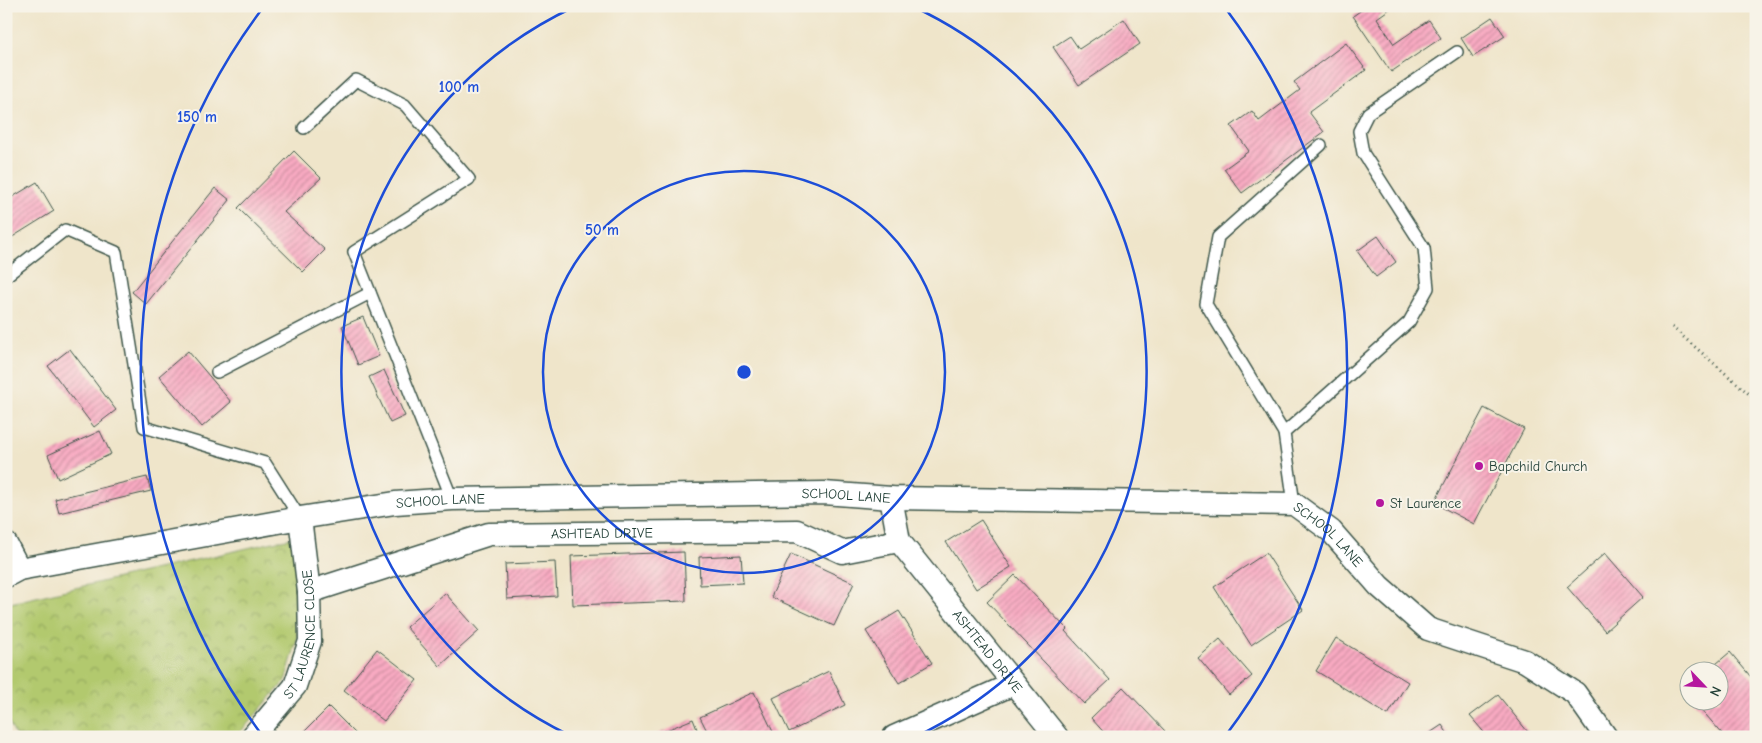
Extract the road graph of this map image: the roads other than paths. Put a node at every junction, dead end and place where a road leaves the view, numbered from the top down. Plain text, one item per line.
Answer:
1 (1457, 52) dead end
2 (304, 128) dead end
3 (1321, 144) dead end
4 (6, 276) edge
5 (370, 293) junction
6 (217, 372) dead end
7 (1284, 433) junction
8 (891, 498) junction
9 (452, 499) junction
10 (1294, 504) junction
11 (300, 518) junction
12 (899, 541) junction
13 (6, 544) edge
14 (13, 573) edge
15 (309, 592) junction
16 (1013, 684) junction
17 (252, 737) edge
18 (894, 737) edge
19 (1057, 737) edge
20 (1606, 737) edge

1 - 7 lane
2 - 5 lane
3 - 7 lane
4 - 11 lane
5 - 6 lane
5 - 9 lane
7 - 10 lane
8 - 9 street, SCHOOL LANE
8 - 10 street, SCHOOL LANE
8 - 12 street, ASHTEAD DRIVE
9 - 11 street, SCHOOL LANE
10 - 20 street, SCHOOL LANE
11 - 14 street, SCHOOL LANE
11 - 15 street, ST LAURENCE CLOSE
12 - 15 street, ASHTEAD DRIVE
12 - 16 street, ASHTEAD DRIVE
13 - 14 street
15 - 17 street, ST LAURENCE CLOSE
16 - 18 street
16 - 19 street, ASHTEAD DRIVE

